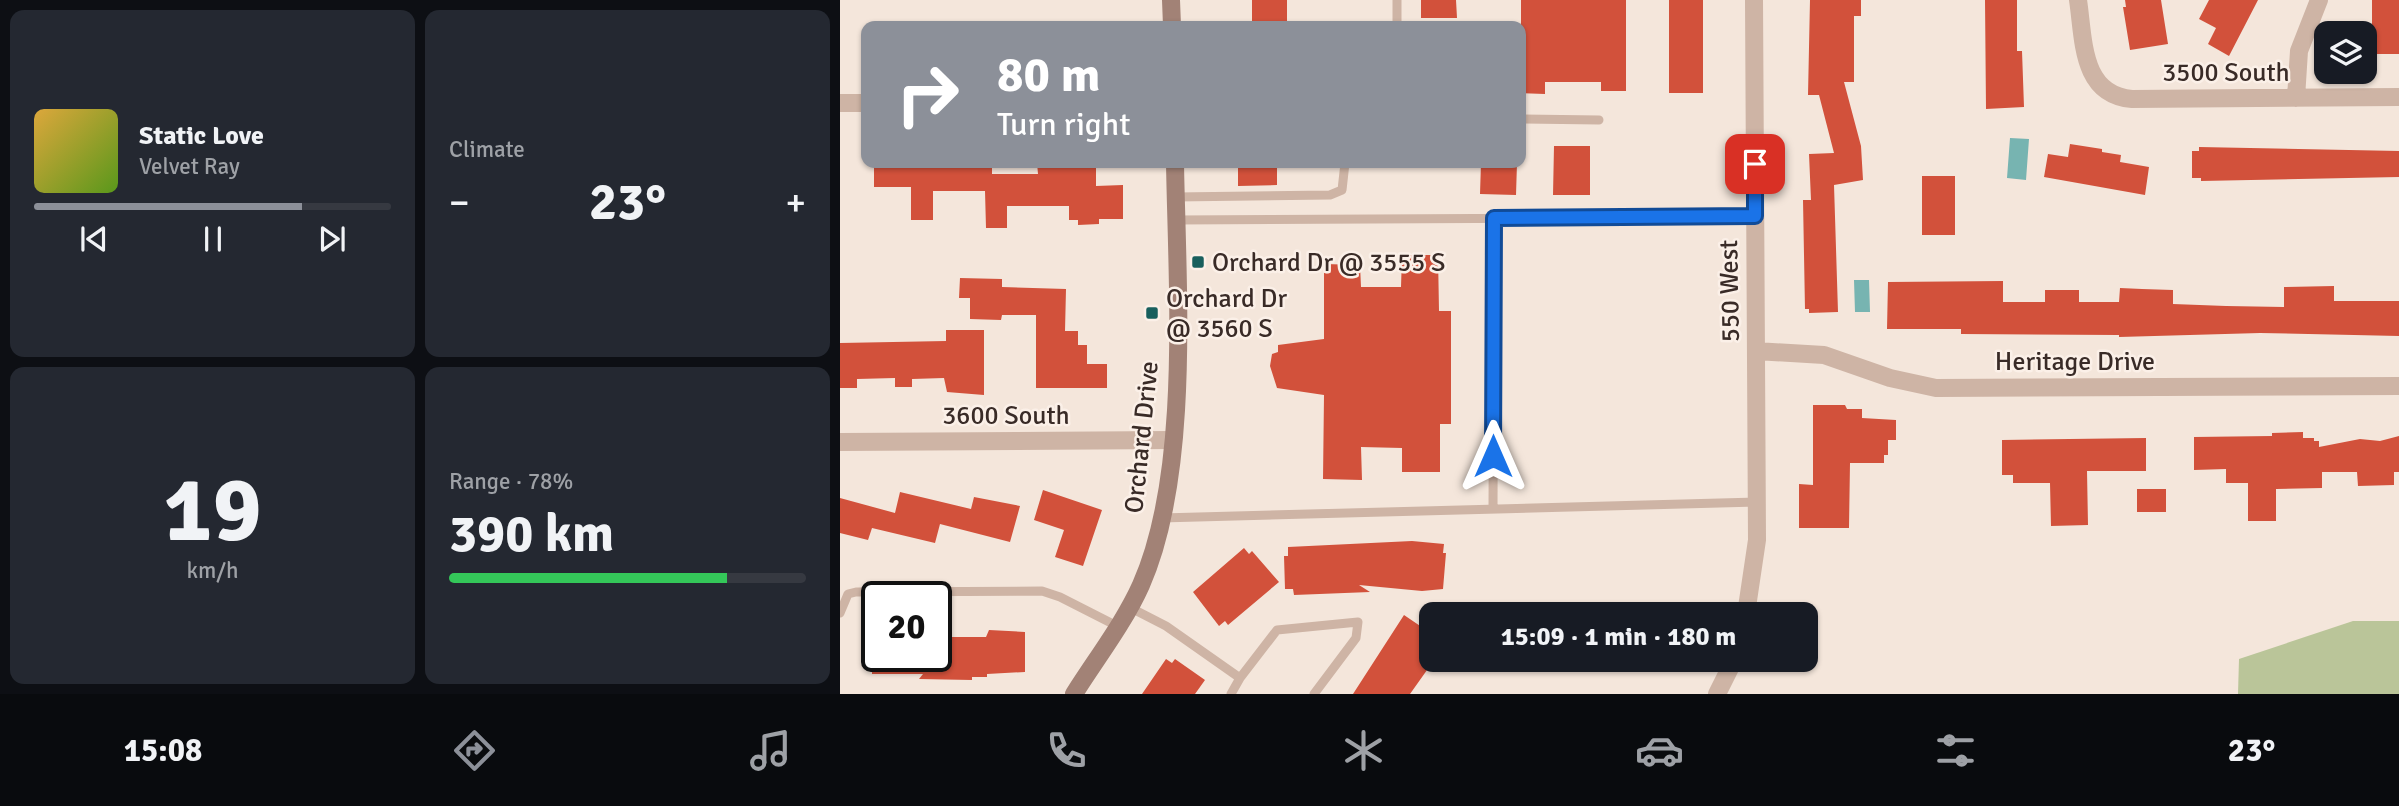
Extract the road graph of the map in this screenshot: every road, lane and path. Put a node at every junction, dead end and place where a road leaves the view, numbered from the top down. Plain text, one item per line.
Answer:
1 (1171, 0) edge
2 (1397, 0) edge
3 (1754, 0) edge
4 (2078, 0) edge
5 (2319, 0) edge
6 (1172, 21) edge
7 (1397, 21) edge
8 (2399, 97) edge
9 (2296, 98) junction
10 (840, 103) edge
11 (861, 103) edge
12 (1526, 119) edge
13 (1599, 120) dead end
14 (1174, 168) edge
15 (1345, 168) edge
16 (1175, 197) junction
17 (1755, 216) junction
18 (1494, 218) junction
19 (1176, 220) junction
20 (1756, 351) junction
21 (2399, 386) edge
22 (1172, 440) junction
23 (840, 442) edge
24 (1757, 502) junction
25 (1493, 509) junction
26 (1161, 518) junction
27 (1748, 602) edge
28 (1129, 607) junction
29 (840, 613) edge
30 (1117, 626) junction
31 (1728, 672) edge
32 (1240, 678) junction
33 (1074, 694) edge
34 (1231, 694) edge
35 (1314, 694) edge
36 (1717, 694) edge

1 - 6 main road
2 - 7 lane
3 - 17 street, 550 West
4 - 9 street, 3500 South
5 - 9 street
8 - 9 street, 3500 South
10 - 11 street
12 - 13 lane
14 - 16 main road, Orchard Drive
15 - 16 lane
16 - 19 main road, Orchard Drive
17 - 18 lane
17 - 20 street, 550 West
18 - 19 lane
18 - 25 lane
19 - 22 main road, Orchard Drive
20 - 21 street, Heritage Drive
20 - 24 street, 550 West
22 - 23 street, 3600 South
22 - 26 main road, Orchard Drive
24 - 25 lane
24 - 27 street, 550 West
25 - 26 lane
26 - 28 main road, Orchard Drive
28 - 30 main road, Orchard Drive
28 - 32 lane
29 - 30 lane
30 - 33 main road, Orchard Drive
31 - 36 street
32 - 34 lane
32 - 35 lane

